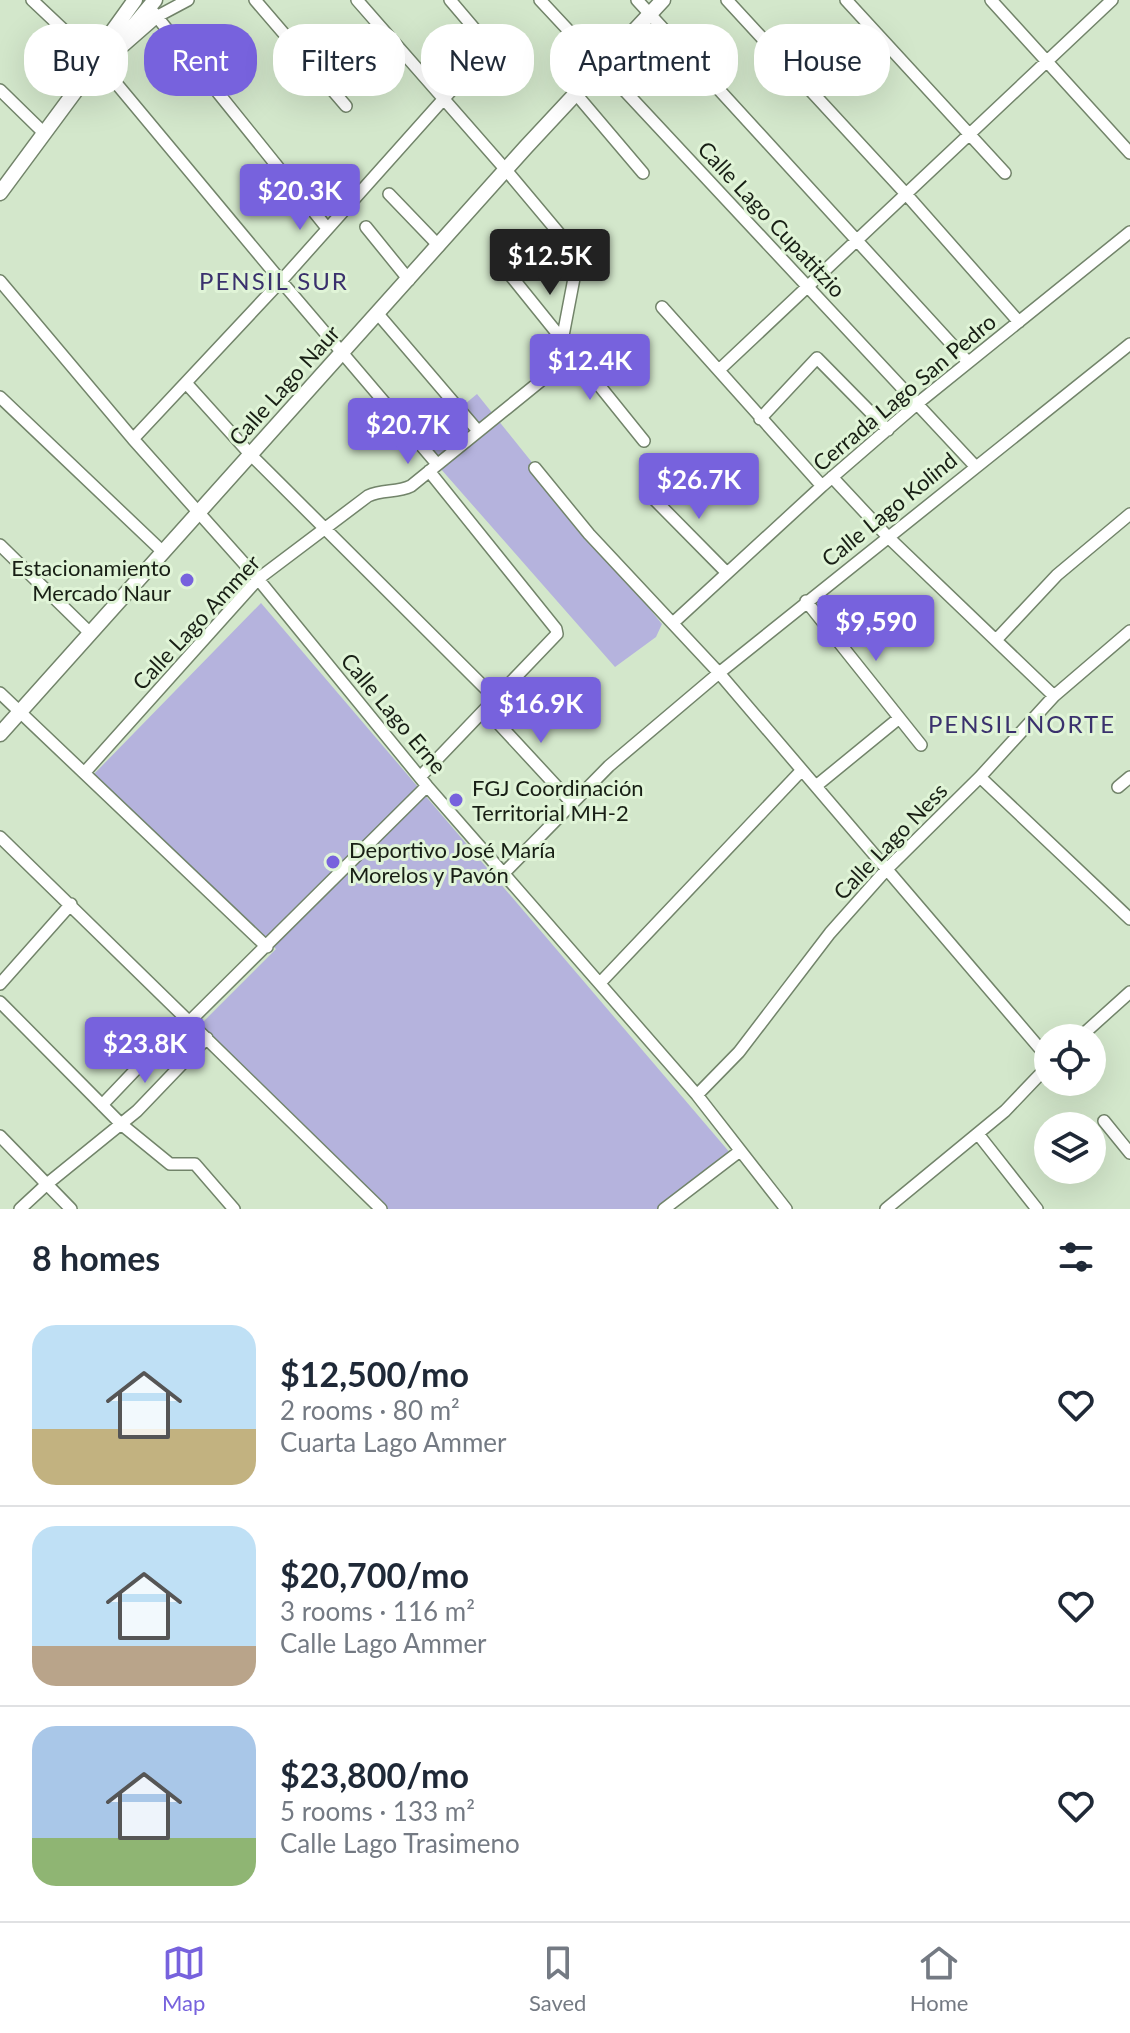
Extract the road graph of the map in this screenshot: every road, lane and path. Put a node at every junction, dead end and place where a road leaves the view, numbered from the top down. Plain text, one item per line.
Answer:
1 (32, 0) edge
2 (135, 0) edge
3 (188, 0) edge
4 (255, 0) edge
5 (357, 0) edge
6 (450, 0) edge
7 (540, 0) edge
8 (637, 0) edge
9 (663, 0) edge
10 (727, 0) edge
11 (846, 0) edge
12 (991, 0) edge
13 (1092, 0) edge
14 (1112, 0) edge
15 (154, 8) edge
16 (1100, 10) junction
17 (650, 14) junction
18 (58, 24) edge
19 (120, 24) edge
20 (562, 24) edge
21 (641, 24) edge
22 (128, 33) edge
23 (1046, 63) junction
24 (0, 90) edge
25 (72, 96) edge
26 (127, 96) edge
27 (574, 96) edge
28 (578, 96) edge
29 (629, 96) edge
30 (443, 98) junction
31 (346, 106) dead end
32 (44, 133) junction
33 (969, 134) junction
34 (1130, 153) edge
35 (506, 170) junction
36 (643, 173) dead end
37 (1005, 173) dead end
38 (0, 193) edge
39 (389, 194) dead end
40 (906, 194) junction
41 (366, 227) dead end
42 (327, 228) junction
43 (1130, 232) edge
44 (856, 240) junction
45 (439, 246) junction
46 (511, 276) dead end
47 (409, 280) junction
48 (0, 281) edge
49 (281, 281) junction
50 (806, 286) junction
51 (662, 307) dead end
52 (378, 314) junction
53 (1019, 322) junction
54 (562, 341) junction
55 (1130, 344) edge
56 (342, 352) junction
57 (968, 362) junction
58 (719, 370) junction
59 (186, 383) junction
60 (0, 397) edge
61 (918, 403) junction
62 (760, 419) junction
63 (888, 430) junction
64 (478, 431) junction
65 (133, 439) junction
66 (644, 441) dead end
67 (250, 454) junction
68 (975, 466) junction
69 (433, 468) junction
70 (535, 468) dead end
71 (827, 482) junction
72 (647, 492) dead end
73 (199, 513) junction
74 (1130, 514) edge
75 (324, 527) junction
76 (888, 537) junction
77 (0, 545) edge
78 (163, 552) junction
79 (727, 573) junction
80 (258, 579) junction
81 (806, 601) junction
82 (674, 622) junction
83 (1130, 631) edge
84 (89, 632) junction
85 (996, 640) junction
86 (719, 673) junction
87 (0, 693) edge
88 (1054, 696) junction
89 (496, 699) junction
90 (486, 710) junction
91 (20, 711) junction
92 (898, 719) junction
93 (0, 734) edge
94 (921, 745) dead end
95 (802, 770) junction
96 (85, 772) junction
97 (980, 777) junction
98 (1130, 777) edge
99 (424, 782) junction
100 (816, 786) junction
101 (1118, 787) dead end
102 (572, 803) junction
103 (0, 837) edge
104 (886, 870) junction
105 (503, 874) junction
106 (71, 904) junction
107 (1130, 919) edge
108 (267, 947) junction
109 (600, 983) junction
110 (0, 984) edge
111 (1130, 992) edge
112 (0, 1002) edge
113 (190, 1021) junction
114 (1095, 1024) edge
115 (207, 1038) junction
116 (163, 1041) dead end
117 (1034, 1042) edge
118 (1034, 1081) edge
119 (697, 1095) junction
120 (102, 1105) junction
121 (1106, 1123) edge
122 (121, 1124) junction
123 (978, 1134) junction
124 (0, 1136) edge
125 (740, 1151) junction
126 (1130, 1153) edge
127 (47, 1184) junction
128 (20, 1209) edge
129 (71, 1209) edge
130 (234, 1209) edge
131 (381, 1209) edge
132 (664, 1209) edge
133 (786, 1209) edge
134 (886, 1209) edge
135 (1037, 1209) edge

1 - 18 street
2 - 19 street
3 - 15 street
4 - 31 street
5 - 30 street
6 - 30 street
7 - 20 street, Calle Lago Cupatitzio
8 - 17 street
9 - 17 street, Calle Lago Naur
10 - 40 street
11 - 33 street
12 - 23 street
13 - 16 street
14 - 16 street
15 - 22 street
15 - 42 street
16 - 23 street
17 - 21 street, Calle Lago Naur
17 - 44 street
23 - 33 street
23 - 34 street
24 - 32 street
25 - 32 street
26 - 49 street
27 - 35 street, Calle Lago Naur
28 - 36 street
29 - 50 street, Calle Lago Cupatitzio
30 - 35 street
30 - 42 street
32 - 38 street
33 - 37 street
33 - 40 street
35 - 45 street, Calle Lago Naur
35 - 54 street, Calle Lago Ammer
39 - 45 street
40 - 44 street
40 - 53 street
41 - 47 street
42 - 49 street
43 - 53 street, Cerrada Lago San Pedro
44 - 50 street
44 - 57 street
45 - 47 street, Calle Lago Naur
46 - 54 street
47 - 52 street, Calle Lago Naur
48 - 65 street, Calle Lago Erne
49 - 56 street
49 - 59 street
50 - 58 street
50 - 61 street, Calle Lago Cupatitzio
51 - 58 street
52 - 56 street, Calle Lago Naur
52 - 64 street
53 - 57 street, Cerrada Lago San Pedro
54 - 64 street, Calle Lago Ammer
54 - 66 street
55 - 68 street, Calle Lago Kolind
56 - 67 street, Calle Lago Naur
56 - 69 street
57 - 61 street, Cerrada Lago San Pedro
58 - 62 street
59 - 65 street
59 - 67 street
60 - 78 street
61 - 63 street, Cerrada Lago San Pedro
61 - 68 street, Calle Lago Cupatitzio
62 - 63 street
62 - 71 street
63 - 71 street, Cerrada Lago San Pedro
64 - 69 street, Calle Lago Ammer
65 - 73 street, Calle Lago Erne
67 - 73 street, Calle Lago Naur
67 - 75 street
68 - 76 street, Calle Lago Kolind
69 - 75 street, Calle Lago Ammer
69 - 89 street
70 - 82 street
71 - 76 street
71 - 79 street, Cerrada Lago San Pedro
72 - 79 street
73 - 78 street, Calle Lago Naur
73 - 80 street, Calle Lago Erne
74 - 85 street
75 - 80 street, Calle Lago Ammer
75 - 89 street
76 - 81 street, Calle Lago Kolind
76 - 85 street
77 - 84 street
78 - 84 street, Calle Lago Naur
79 - 82 street, Cerrada Lago San Pedro
80 - 96 street, Calle Lago Ammer
80 - 99 street, Calle Lago Erne
81 - 86 street, Calle Lago Kolind
81 - 92 street
82 - 86 street
83 - 88 street, Calle Lago Ness
84 - 91 street, Calle Lago Naur
85 - 88 street
86 - 95 street
86 - 102 street, Calle Lago Kolind
87 - 91 street
88 - 97 street, Calle Lago Ness
89 - 90 street
90 - 99 street
90 - 102 street
91 - 93 street, Calle Lago Naur
91 - 96 street
92 - 94 street
92 - 100 street
95 - 100 street
95 - 109 street
96 - 108 street
97 - 104 street, Calle Lago Ness
97 - 107 street
98 - 101 street
99 - 105 street, Calle Lago Erne
99 - 108 street
100 - 104 street
102 - 105 street, Calle Lago Kolind
103 - 106 street
104 - 117 street
104 - 119 street, Calle Lago Ness
105 - 109 street, Calle Lago Erne
106 - 110 street
106 - 113 street
108 - 113 street
109 - 119 street, Calle Lago Erne
111 - 114 street
112 - 120 street
113 - 115 street
115 - 122 street
115 - 131 street
116 - 120 street
118 - 123 street
119 - 125 street, Calle Lago Erne
120 - 122 street
121 - 126 street
122 - 127 street
122 - 130 street
123 - 134 street
123 - 135 street
124 - 127 street
125 - 132 street
125 - 133 street, Calle Lago Erne
127 - 128 street
127 - 129 street

